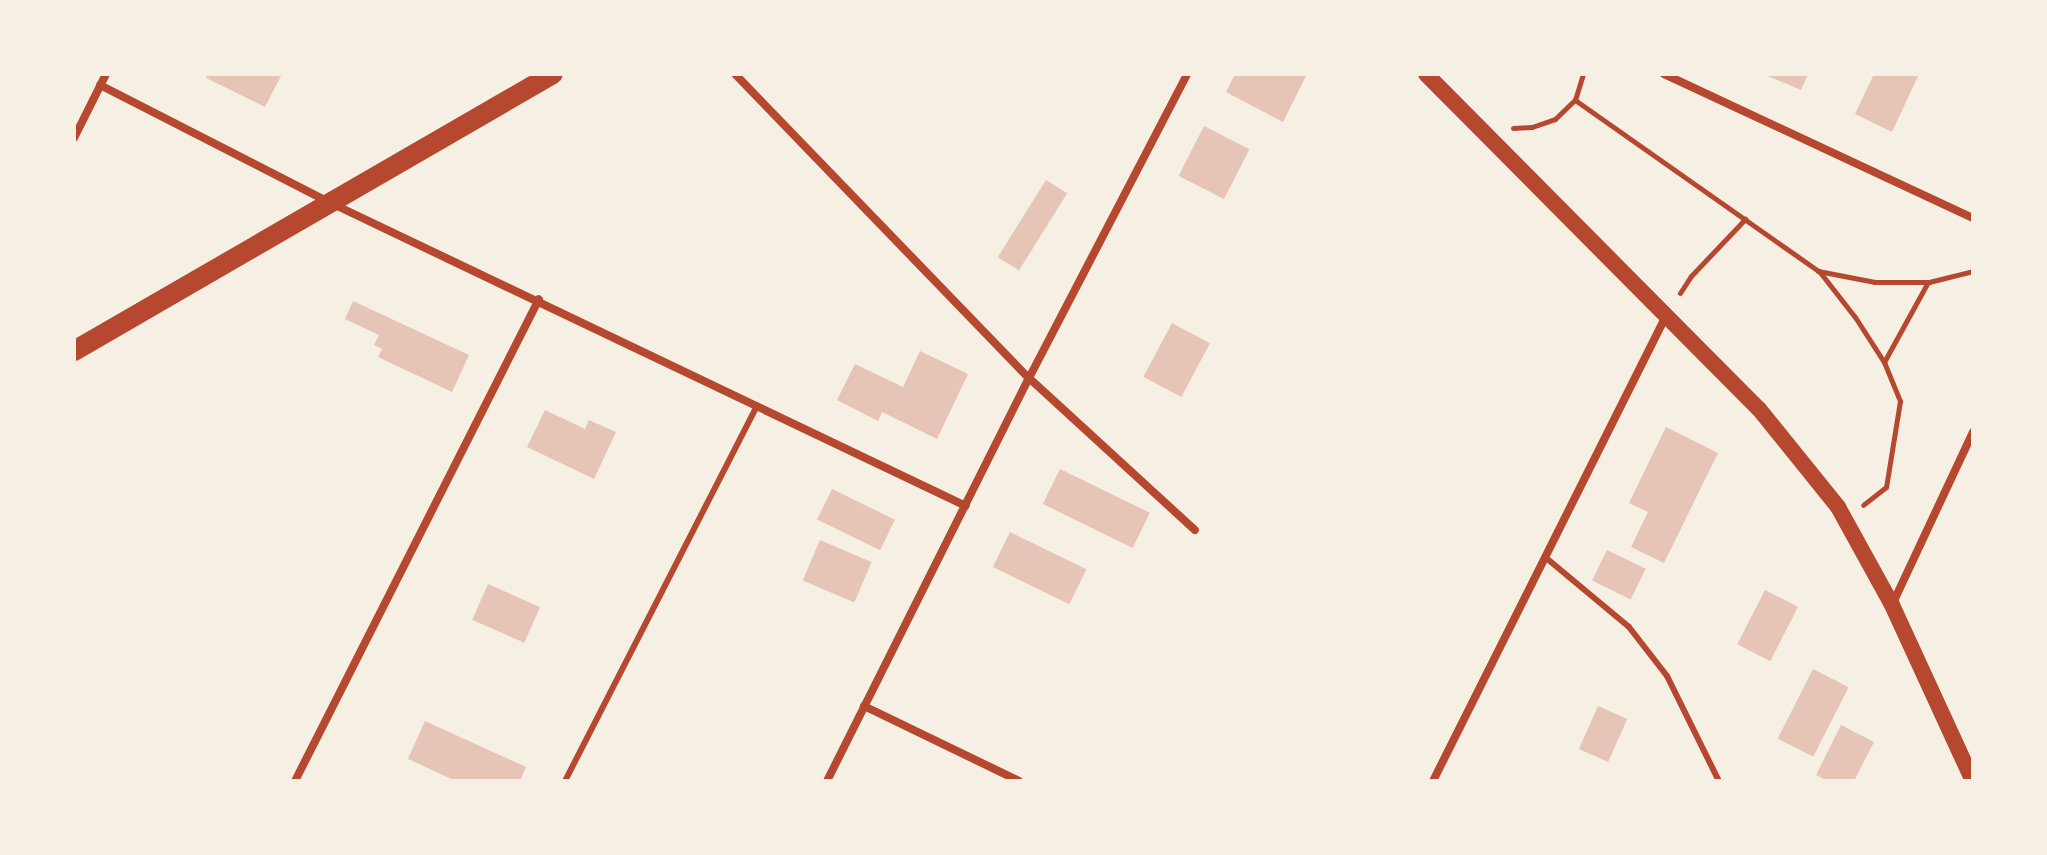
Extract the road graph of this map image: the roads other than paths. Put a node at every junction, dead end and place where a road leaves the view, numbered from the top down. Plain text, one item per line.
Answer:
1 (106, 74) edge
2 (553, 74) edge
3 (735, 74) edge
4 (1187, 74) edge
5 (1426, 74) edge
6 (1664, 74) edge
7 (100, 85) junction
8 (74, 138) edge
9 (333, 204) junction
10 (1973, 218) edge
11 (539, 299) junction
12 (1665, 318) junction
13 (74, 351) edge
14 (1029, 378) junction
15 (757, 405) junction
16 (1973, 432) edge
17 (966, 506) junction
18 (1195, 530) dead end
19 (1545, 557) junction
20 (1892, 605) junction
21 (864, 706) junction
22 (295, 781) edge
23 (565, 781) edge
24 (827, 781) edge
25 (1019, 781) edge
26 (1433, 781) edge
27 (1719, 781) edge
28 (1973, 781) edge

1 - 7 street
2 - 9 main road
3 - 14 street
4 - 14 street
5 - 12 main road
6 - 10 street
7 - 8 street
7 - 9 street
9 - 11 street
9 - 13 main road
11 - 15 street
11 - 22 street
12 - 19 street
12 - 20 main road
14 - 17 street
14 - 18 street
15 - 17 street
15 - 23 lane
16 - 20 street
17 - 21 street
19 - 26 street
19 - 27 lane
20 - 28 main road
21 - 24 street
21 - 25 street

